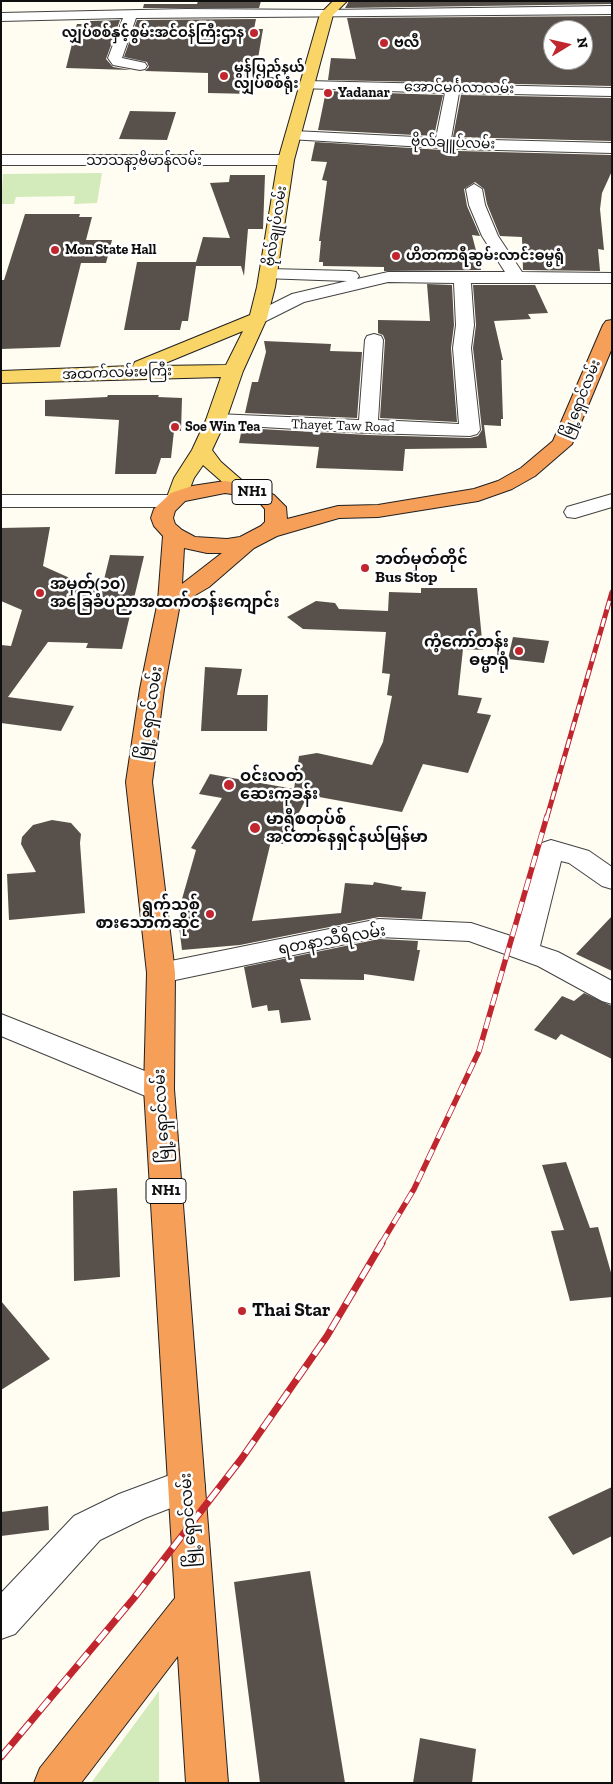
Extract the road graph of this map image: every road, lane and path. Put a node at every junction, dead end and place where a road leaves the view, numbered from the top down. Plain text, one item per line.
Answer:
1 (166, 1) edge
2 (341, 1) edge
3 (190, 6) edge
4 (552, 6) edge
5 (612, 10) edge
6 (131, 14) junction
7 (327, 14) junction
8 (1, 17) edge
9 (140, 66) dead end
10 (306, 85) junction
11 (453, 88) junction
12 (612, 92) edge
13 (294, 136) junction
14 (443, 144) junction
15 (612, 148) edge
16 (1, 160) edge
17 (286, 160) junction
18 (474, 189) dead end
19 (269, 274) junction
20 (388, 277) junction
21 (462, 277) junction
22 (517, 278) junction
23 (612, 278) edge
24 (258, 318) junction
25 (612, 325) edge
26 (374, 340) dead end
27 (233, 371) junction
28 (127, 372) junction
29 (1, 377) edge
30 (216, 420) junction
31 (368, 428) junction
32 (202, 450) junction
33 (242, 489) junction
34 (175, 499) junction
35 (267, 499) junction
36 (612, 500) edge
37 (1, 501) edge
38 (93, 501) junction
39 (338, 512) junction
40 (575, 512) dead end
41 (169, 531) junction
42 (269, 531) junction
43 (246, 542) junction
44 (169, 601) junction
45 (612, 880) edge
46 (525, 951) junction
47 (161, 973) junction
48 (612, 994) edge
49 (1, 1024) edge
50 (160, 1089) junction
51 (186, 1485) junction
52 (194, 1604) junction
53 (1, 1621) edge
54 (55, 1783) edge
55 (207, 1783) edge

1 - 3 street
2 - 7 main road
3 - 6 street
3 - 7 street
4 - 5 street
4 - 7 street
6 - 8 street
6 - 9 street
7 - 10 main road, ဗိုလ်ချုပ်လမ်း
10 - 11 street, အောင်မင်္ဂလာလမ်း
10 - 13 main road, ဗိုလ်ချုပ်လမ်း
11 - 12 street, အောင်မင်္ဂလာလမ်း
11 - 14 street
13 - 14 street, ဗိုလ်ချူပ်လမ်း
13 - 17 main road, ဗိုလ်ချုပ်လမ်း
14 - 15 street, ဗိုလ်ချူပ်လမ်း
16 - 17 street, သာသနာ့ဗိမာန်လမ်း
17 - 19 main road, ဗိုလ်ချုပ်လမ်း
18 - 22 street
19 - 20 street
19 - 24 main road, ဗိုလ်ချုပ်လမ်း
20 - 21 street
20 - 24 street
21 - 22 street
21 - 31 street, Thayet Taw Road
22 - 23 street
24 - 27 main road, ဗိုလ်ချုပ်လမ်း
24 - 28 main road
25 - 39 highway, မြို့ရှောင်လမ်း / NH1
26 - 31 street
27 - 28 main road, အထက်လမ်းမကြီး
27 - 30 main road, ဗိုလ်ချုပ်လမ်း
28 - 29 main road, အထက်လမ်းမကြီး
30 - 31 street, Thayet Taw Road
30 - 32 main road, ဗိုလ်ချုပ်လမ်း
32 - 33 main road
32 - 34 main road, ဗိုလ်ချုပ်လမ်း
33 - 34 highway, NH1
33 - 35 highway, NH1
34 - 38 street
34 - 41 highway, NH1
35 - 39 highway, မြို့ရှောင်လမ်း / NH1
35 - 42 highway, NH1
36 - 40 street
37 - 38 street
38 - 41 street
39 - 42 highway, မြို့ရှောင်လမ်း / NH1
41 - 43 highway, NH1
41 - 44 highway, မြို့ရှောင်လမ်း / NH1
42 - 43 highway, NH1
43 - 44 highway, NH1
44 - 47 highway, မြို့ရှောင်လမ်း / NH1
45 - 46 street
46 - 47 street, ရတနာသီရိလမ်း
46 - 48 street, ရတနာသီရိလမ်း
47 - 50 highway, မြို့ရှောင်လမ်း / NH1
49 - 50 street
50 - 51 highway, မြို့ရှောင်လမ်း / NH1
51 - 52 highway, မြို့ရှောင်လမ်း / NH1
51 - 53 street
52 - 54 highway
52 - 55 highway, မြို့ရှောင်လမ်း / NH1

